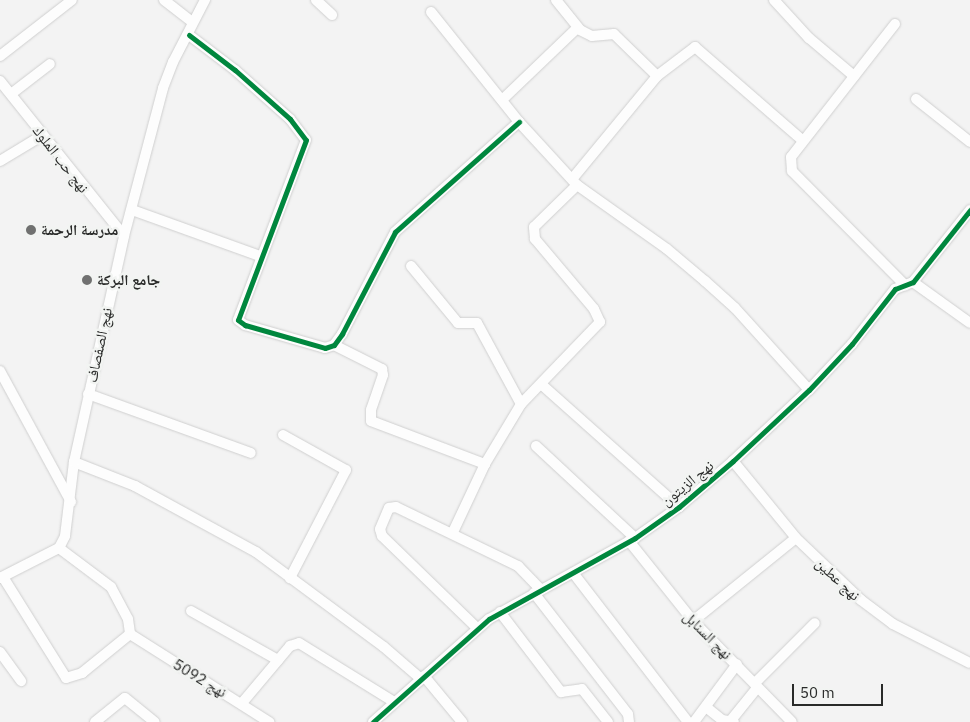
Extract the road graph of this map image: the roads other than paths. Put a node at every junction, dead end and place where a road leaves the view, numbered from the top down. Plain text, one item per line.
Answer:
1 (72, 0) edge
2 (164, 0) edge
3 (205, 0) edge
4 (316, 0) edge
5 (556, 0) edge
6 (774, 0) edge
7 (431, 12) dead end
8 (332, 15) dead end
9 (192, 22) junction
10 (895, 24) dead end
11 (578, 27) junction
12 (189, 35) junction
13 (0, 56) edge
14 (50, 64) dead end
15 (657, 76) junction
16 (854, 76) junction
17 (0, 81) edge
18 (11, 94) junction
19 (916, 99) dead end
20 (502, 100) junction
21 (519, 122) junction
22 (42, 135) junction
23 (802, 141) junction
24 (970, 142) edge
25 (0, 161) edge
26 (575, 182) junction
27 (132, 210) junction
28 (970, 210) edge
29 (124, 236) junction
30 (260, 256) junction
31 (411, 266) dead end
32 (909, 284) junction
33 (970, 324) edge
34 (334, 344) junction
35 (0, 371) edge
36 (541, 384) junction
37 (809, 390) junction
38 (88, 394) junction
39 (521, 404) junction
40 (283, 435) dead end
41 (536, 446) dead end
42 (251, 453) dead end
43 (733, 461) junction
44 (74, 462) junction
45 (485, 464) junction
46 (71, 503) junction
47 (679, 507) junction
48 (453, 532) junction
49 (796, 538) junction
50 (632, 540) junction
51 (59, 548) junction
52 (574, 574) junction
53 (2, 578) edge
54 (290, 578) junction
55 (537, 591) junction
56 (191, 611) dead end
57 (500, 612) junction
58 (693, 622) junction
59 (815, 623) dead end
60 (477, 628) junction
61 (130, 634) junction
62 (0, 653) edge
63 (278, 660) junction
64 (970, 663) edge
65 (737, 664) junction
66 (423, 678) junction
67 (21, 681) dead end
68 (756, 685) junction
69 (394, 702) junction
70 (242, 703) junction
71 (706, 707) junction
72 (379, 720) edge
73 (733, 721) edge
74 (95, 722) edge
75 (155, 722) edge
76 (269, 722) edge
77 (462, 722) edge
78 (608, 722) edge
79 (629, 722) edge
80 (688, 722) edge
81 (694, 722) edge
82 (792, 722) edge

1 - 13 street
2 - 9 street
3 - 9 street, نهج الصفصاف
4 - 8 street
5 - 11 street
6 - 16 street
7 - 20 street
9 - 12 street, نهج الصفصاف
10 - 16 street
11 - 15 street
11 - 20 street
12 - 27 street, نهج الصفصاف
12 - 30 street
14 - 18 street
15 - 23 street
15 - 26 street
16 - 23 street
17 - 18 street, نهج حب الملوك
18 - 22 street, نهج حب الملوك
19 - 24 street
20 - 21 street
21 - 26 street
21 - 34 street
22 - 25 street
22 - 29 street, نهج حب الملوك
23 - 32 street
26 - 36 street
26 - 37 street
27 - 29 street, نهج الصفصاف
27 - 30 street
28 - 32 street, نهج الزيتون
29 - 38 street, نهج الصفصاف
30 - 34 street
31 - 39 street
32 - 33 street
32 - 37 street, نهج الزيتون
34 - 45 street
35 - 46 street
36 - 39 street
36 - 47 street
37 - 43 street, نهج الزيتون
38 - 42 street
38 - 44 street, نهج الصفصاف
39 - 45 street
40 - 54 street
41 - 50 street, نهج السنابل
43 - 47 street, نهج الزيتون
43 - 49 street, نهج عطين
44 - 46 street, نهج الصفصاف
44 - 54 street
45 - 48 street
46 - 51 street, نهج الصفصاف
47 - 50 street, نهج الزيتون
48 - 55 street
48 - 60 street
49 - 58 street
49 - 64 street, نهج عطين
50 - 52 street, نهج الزيتون
50 - 58 street, نهج السنابل
51 - 53 street
51 - 61 street
52 - 55 street, نهج الزيتون
52 - 80 street
53 - 61 street
54 - 66 street
55 - 57 street, نهج الزيتون
55 - 79 street
56 - 63 street
57 - 60 street, نهج الزيتون
57 - 78 street
58 - 65 street, نهج السنابل
59 - 68 street
60 - 66 street, نهج الزيتون
61 - 70 street, نهج 5092
62 - 67 street
63 - 69 street
63 - 70 street
65 - 68 street, نهج السنابل
65 - 71 street
66 - 69 street, نهج الزيتون
66 - 77 street
68 - 73 street
68 - 82 street, نهج السنابل
69 - 72 street, نهج الزيتون
70 - 76 street, نهج 5092
71 - 73 street
71 - 81 street
74 - 75 street

